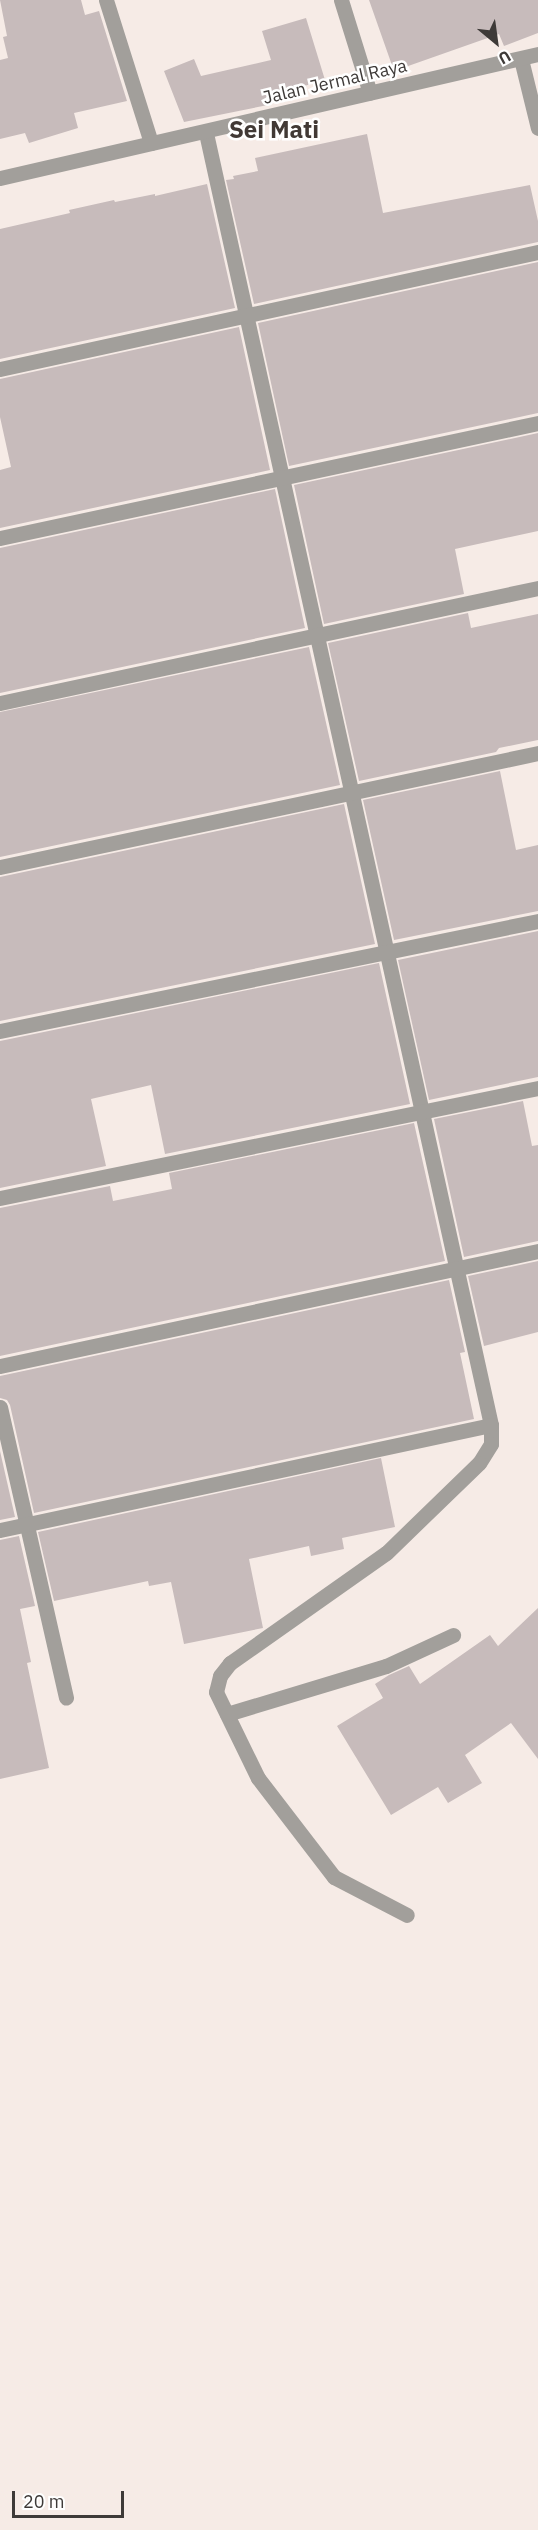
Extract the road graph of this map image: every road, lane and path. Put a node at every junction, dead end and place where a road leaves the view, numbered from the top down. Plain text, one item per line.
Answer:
1 (106, 0) edge
2 (341, 0) edge
3 (538, 54) edge
4 (521, 59) junction
5 (370, 93) junction
6 (538, 128) edge
7 (206, 133) junction
8 (151, 142) junction
9 (0, 178) edge
10 (538, 252) edge
11 (246, 315) junction
12 (0, 369) edge
13 (538, 423) edge
14 (282, 477) junction
15 (0, 538) edge
16 (538, 588) edge
17 (316, 634) junction
18 (0, 703) edge
19 (538, 753) edge
20 (352, 793) junction
21 (0, 867) edge
22 (538, 921) edge
23 (386, 952) junction
24 (0, 1031) edge
25 (538, 1088) edge
26 (422, 1112) junction
27 (0, 1198) edge
28 (538, 1251) edge
29 (457, 1269) junction
30 (0, 1365) edge
31 (0, 1407) edge
32 (491, 1425) junction
33 (27, 1524) junction
34 (0, 1530) edge
35 (453, 1635) dead end
36 (66, 1698) dead end
37 (227, 1714) junction
38 (407, 1915) dead end

1 - 8 street
2 - 5 street
3 - 4 street, Jalan Jermal Raya
4 - 5 street, Jalan Jermal Raya
4 - 6 street
5 - 7 street, Jalan Jermal Raya
7 - 8 street, Jalan Jermal Raya
7 - 11 street
8 - 9 street, Jalan Jermal Raya
10 - 11 street
11 - 12 street
11 - 14 street
13 - 14 street
14 - 15 street
14 - 17 street
16 - 17 street
17 - 18 street
17 - 20 street
19 - 20 street
20 - 21 street
20 - 23 street
22 - 23 street
23 - 24 street
23 - 26 street
25 - 26 street
26 - 27 street
26 - 29 street
28 - 29 street
29 - 30 street
29 - 32 street
31 - 33 street
32 - 33 street
32 - 37 street
33 - 34 street
33 - 36 street
35 - 37 street
37 - 38 street

